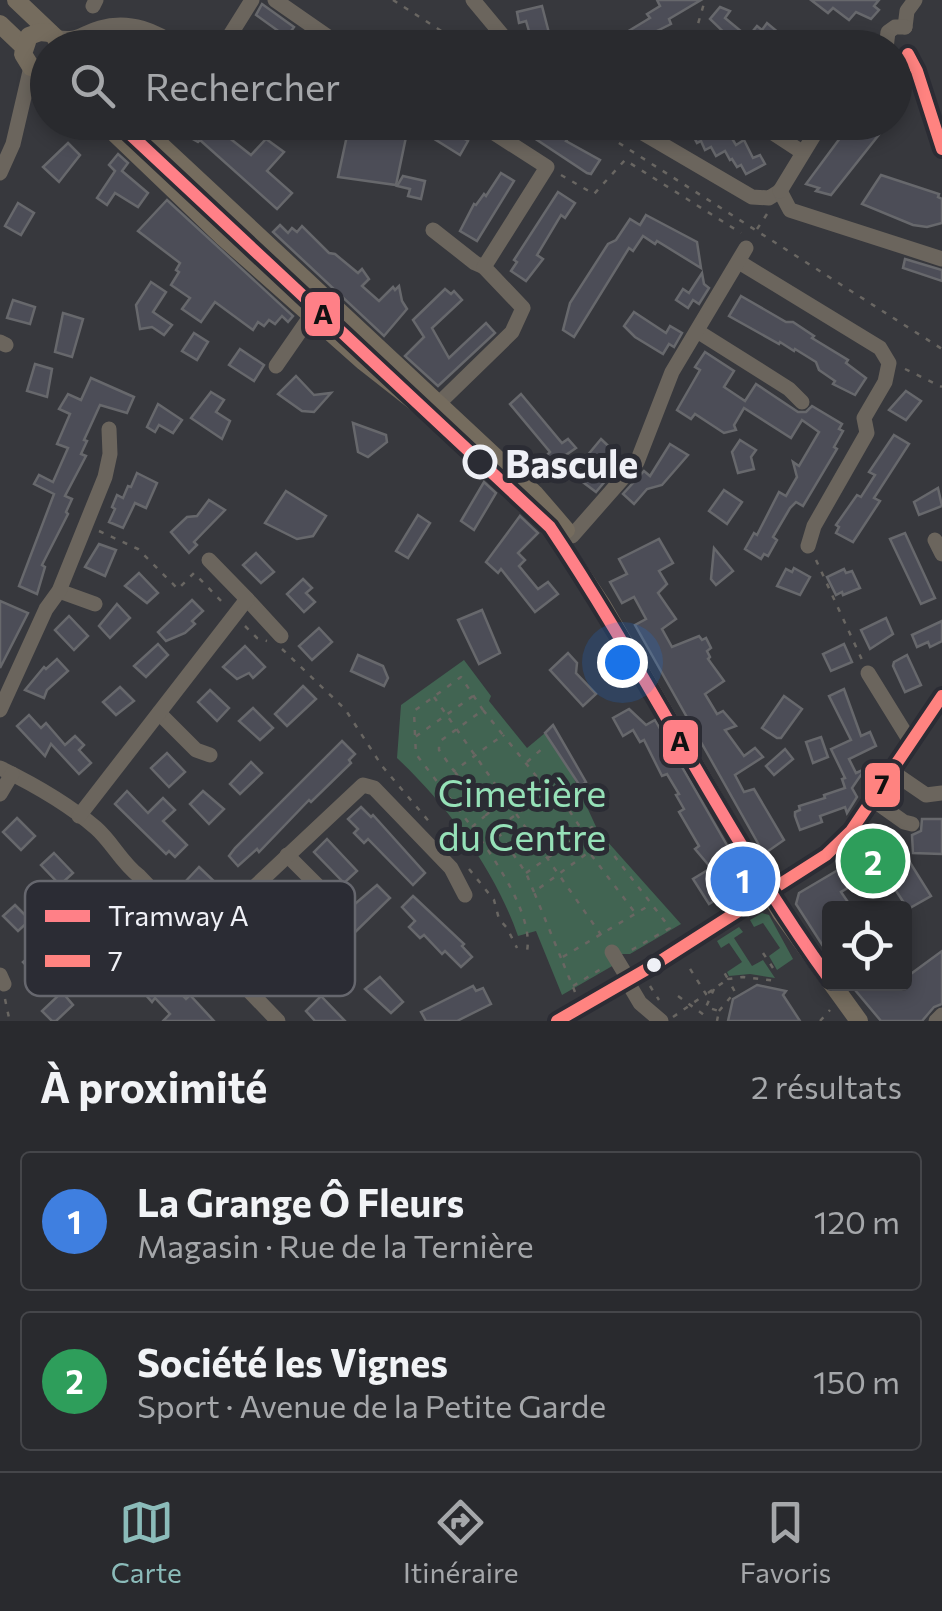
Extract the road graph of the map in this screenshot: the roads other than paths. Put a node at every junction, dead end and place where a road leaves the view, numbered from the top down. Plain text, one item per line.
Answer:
1 (16, 0) edge
2 (252, 0) edge
3 (274, 0) edge
4 (473, 0) edge
5 (915, 0) edge
6 (0, 24) edge
7 (904, 26) junction
8 (46, 30) edge
9 (96, 30) edge
10 (154, 30) edge
11 (233, 30) edge
12 (318, 30) edge
13 (498, 30) edge
14 (890, 30) edge
15 (908, 30) edge
16 (30, 37) edge
17 (23, 46) junction
18 (30, 60) edge
19 (912, 68) edge
20 (30, 99) edge
21 (122, 140) edge
22 (155, 140) edge
23 (506, 140) edge
24 (655, 140) edge
25 (784, 140) edge
26 (810, 140) edge
27 (942, 149) edge
28 (802, 152) junction
29 (2, 163) edge
30 (780, 191) junction
31 (433, 230) dead end
32 (942, 259) edge
33 (484, 267) junction
34 (312, 314) junction
35 (696, 331) junction
36 (276, 366) dead end
37 (802, 402) dead end
38 (433, 408) junction
39 (109, 429) dead end
40 (572, 536) junction
41 (808, 546) road end
42 (209, 560) dead end
43 (59, 591) junction
44 (248, 600) junction
45 (95, 604) dead end
46 (281, 636) dead end
47 (868, 673) road end
48 (942, 696) edge
49 (0, 710) edge
50 (159, 713) junction
51 (910, 741) junction
52 (210, 755) dead end
53 (6, 771) edge
54 (891, 771) junction
55 (942, 793) edge
56 (0, 794) edge
57 (874, 800) junction
58 (80, 816) junction
59 (912, 824) dead end
60 (286, 855) junction
61 (142, 881) edge
62 (259, 881) edge
63 (313, 881) edge
64 (773, 891) junction
65 (466, 896) dead end
66 (612, 952) road end
67 (822, 956) edge
68 (628, 981) junction
69 (848, 991) edge
70 (255, 996) edge
71 (942, 1016) edge
72 (278, 1021) edge
73 (556, 1021) edge
74 (664, 1021) edge
75 (859, 1021) edge
76 (873, 1021) edge
77 (936, 1021) edge

1 - 8 main road
2 - 11 street
3 - 12 street
4 - 13 street
5 - 7 street
6 - 17 main road
7 - 14 street
7 - 15 street
9 - 10 street
16 - 17 main road
17 - 18 main road
19 - 27 street
20 - 29 street
21 - 34 main road
22 - 38 main road
23 - 33 street
24 - 30 street
25 - 28 street
26 - 28 street
28 - 30 street
30 - 32 street
31 - 33 street
33 - 38 street
34 - 36 street
34 - 38 main road
35 - 37 street
35 - 40 street
35 - 41 street
38 - 40 main road
38 - 64 main road
39 - 43 street
40 - 64 main road
42 - 44 street
43 - 45 street
43 - 49 street
44 - 46 street
44 - 50 street
47 - 51 street
48 - 51 street
50 - 52 street
50 - 58 street
51 - 54 street
53 - 56 street
53 - 58 street
54 - 55 street
54 - 57 street
57 - 59 street
57 - 64 street
58 - 61 street
60 - 62 street
60 - 63 street
60 - 65 street
64 - 67 main road
64 - 68 street
64 - 75 main road
66 - 68 street
68 - 73 street
68 - 74 street
69 - 76 main road
70 - 72 street
71 - 77 street

